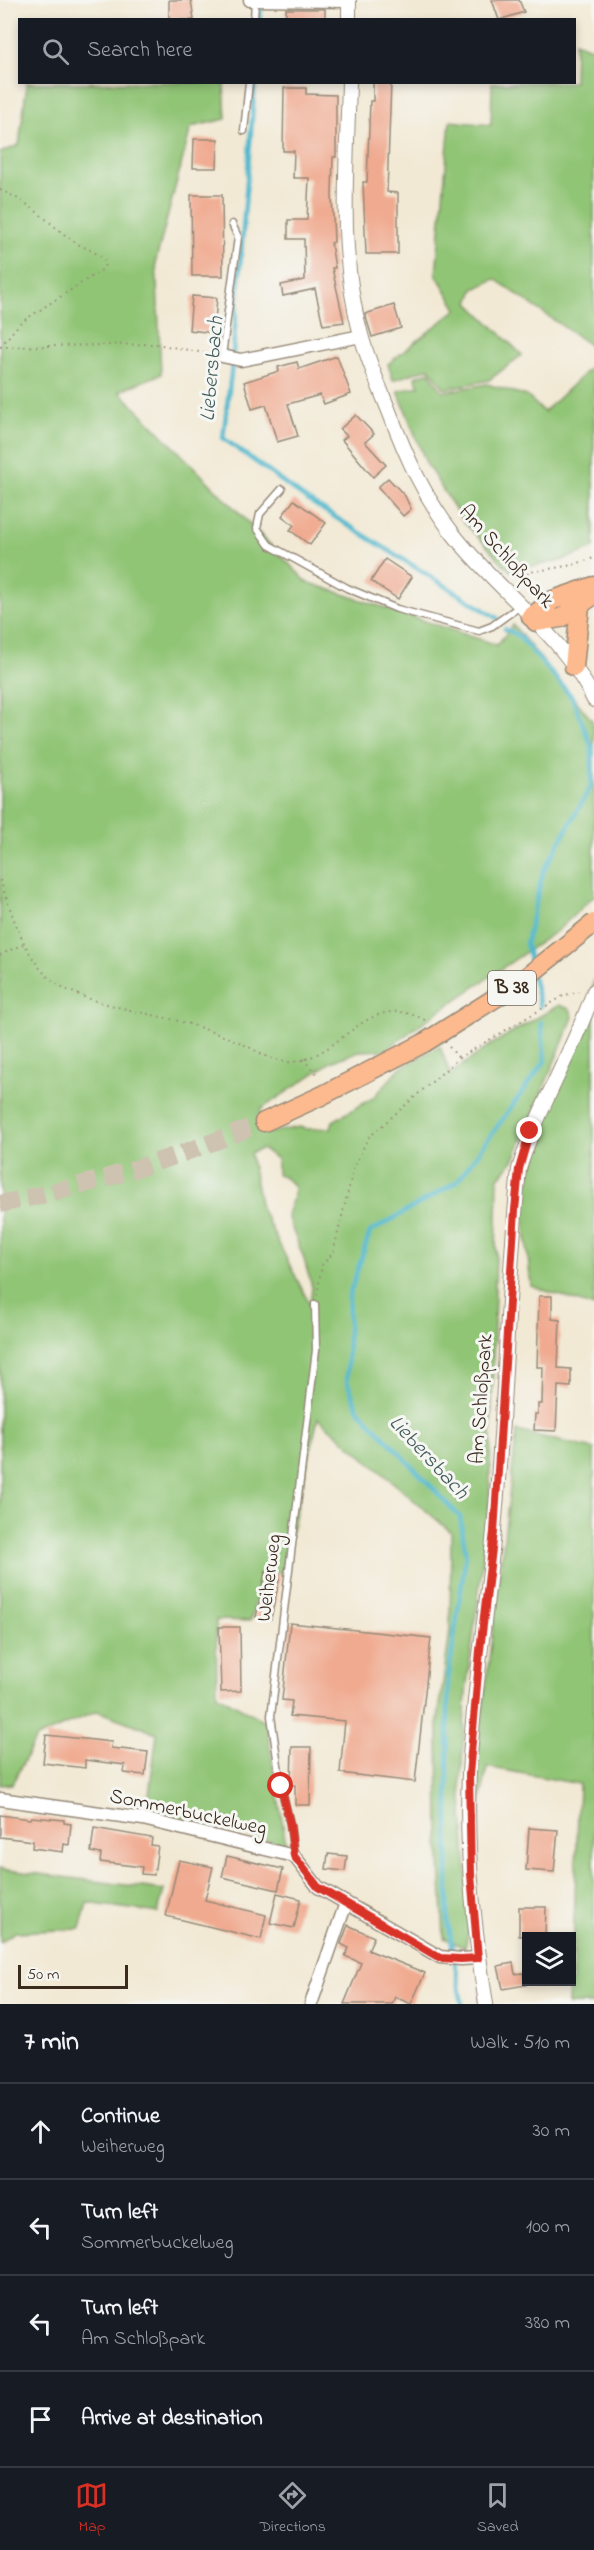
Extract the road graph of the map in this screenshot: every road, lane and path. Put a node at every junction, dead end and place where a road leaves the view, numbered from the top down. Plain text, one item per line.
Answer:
1 (250, 0) edge
2 (255, 0) edge
3 (273, 0) edge
4 (349, 1) edge
5 (254, 18) edge
6 (349, 18) edge
7 (249, 84) edge
8 (349, 84) edge
9 (244, 131) dead end
10 (0, 190) edge
11 (232, 224) dead end
12 (361, 336) junction
13 (0, 347) edge
14 (222, 356) junction
15 (282, 489) dead end
16 (594, 558) edge
17 (594, 586) edge
18 (507, 591) junction
19 (587, 601) edge
20 (529, 615) junction
21 (574, 667) junction
22 (594, 700) edge
23 (0, 880) edge
24 (594, 923) edge
25 (23, 944) junction
26 (0, 955) edge
27 (589, 991) edge
28 (429, 1036) junction
29 (446, 1043) dead end
30 (459, 1058) junction
31 (303, 1059) junction
32 (316, 1073) dead end
33 (264, 1122) tunnel mouth
34 (315, 1304) joint
35 (0, 1799) edge
36 (294, 1856) junction
37 (346, 1904) junction
38 (478, 1958) junction
39 (311, 2004) edge
40 (486, 2004) edge

1 - 2 street
2 - 3 street
2 - 5 lane
3 - 4 street
4 - 6 street
7 - 9 lane
8 - 12 street, Am Schloßpark
10 - 13 path
11 - 14 lane
12 - 14 street
12 - 18 street, Am Schloßpark
13 - 14 path
15 - 20 lane
16 - 18 path
17 - 20 main road
18 - 20 street, Am Schloßpark
19 - 20 main road
19 - 21 main road
20 - 21 street, Am Schloßpark
21 - 22 street, Am Schloßpark
23 - 25 path
24 - 28 main road, B 38, bridge
25 - 26 path
25 - 31 path
27 - 30 path
27 - 38 street, Am Schloßpark
28 - 31 path
28 - 33 main road, B 38
29 - 30 path
30 - 34 path
31 - 32 path
34 - 36 lane, Weiherweg
35 - 36 street, Sommerbuckelweg
36 - 37 street
37 - 38 street
37 - 39 street
38 - 40 street, Am Schloßpark

